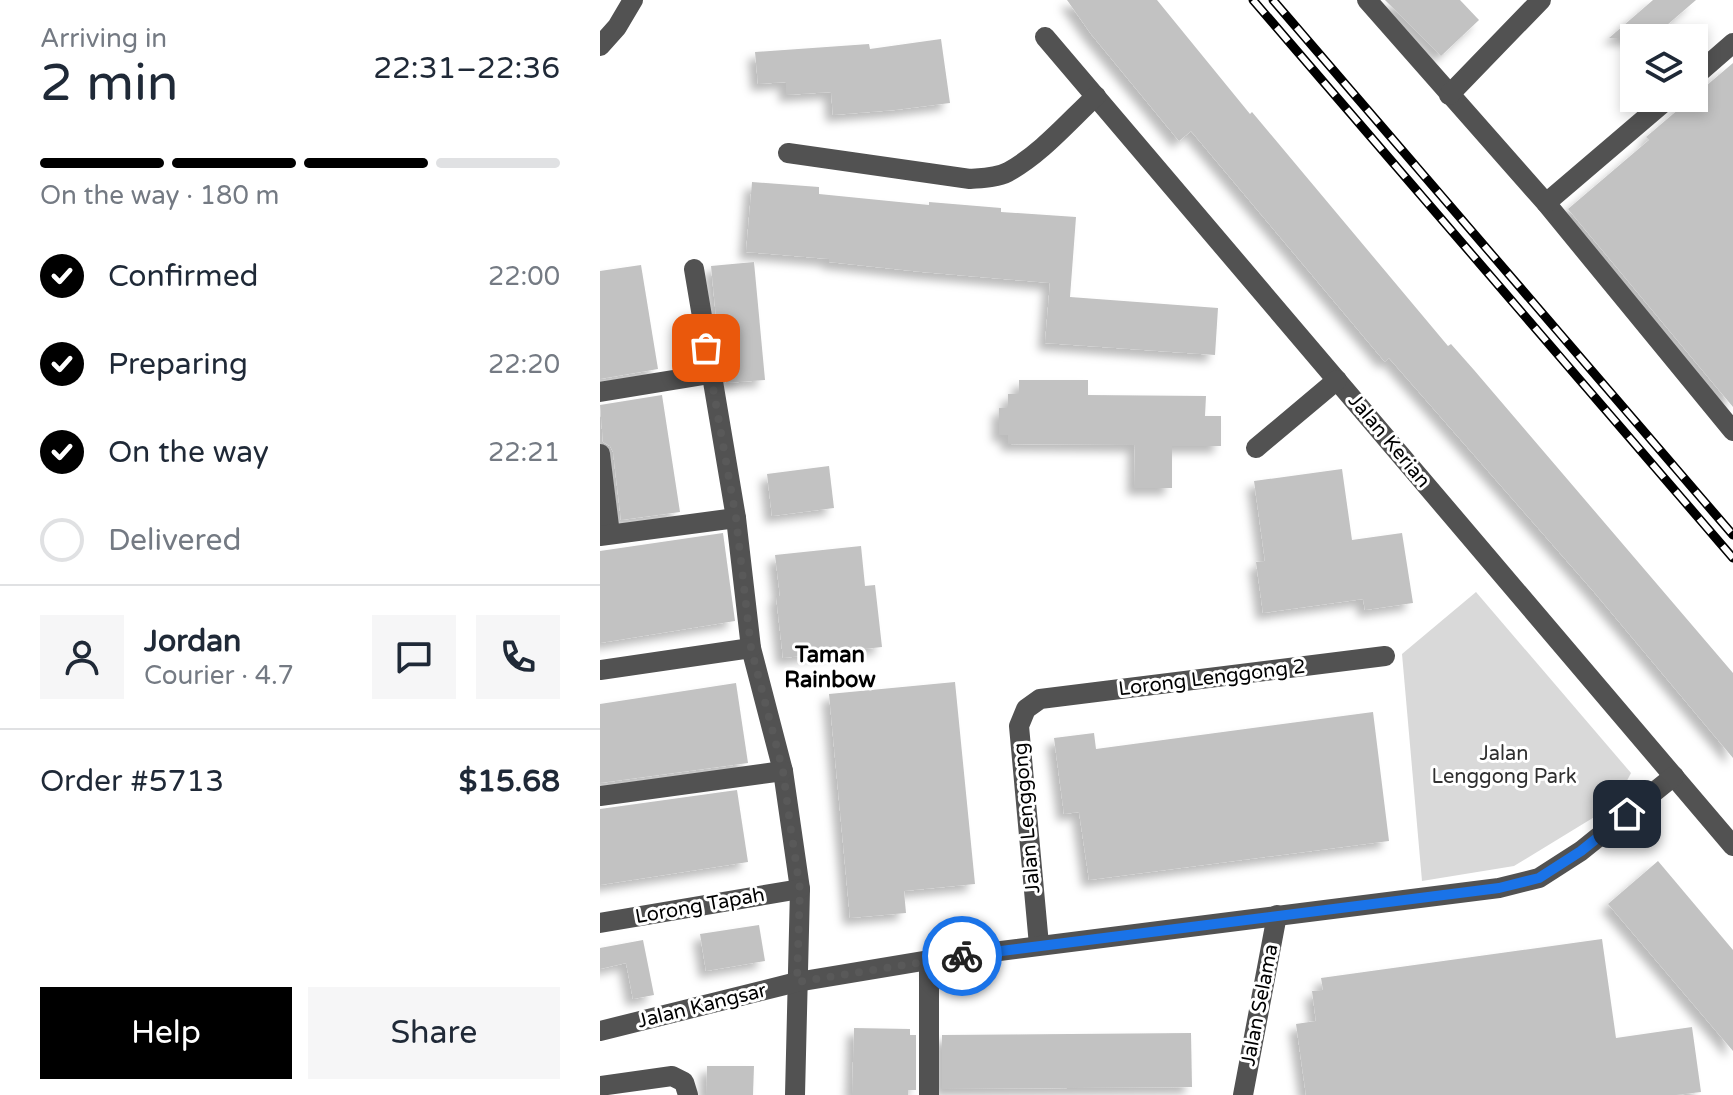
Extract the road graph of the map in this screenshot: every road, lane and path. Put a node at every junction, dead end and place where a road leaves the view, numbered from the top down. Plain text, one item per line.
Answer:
1 (618, 0) edge
2 (633, 0) edge
3 (1367, 0) edge
4 (1541, 0) edge
5 (600, 27) edge
6 (1045, 37) dead end
7 (1733, 43) edge
8 (600, 46) edge
9 (1708, 65) edge
10 (1449, 95) junction
11 (1096, 96) junction
12 (1653, 112) edge
13 (788, 153) dead end
14 (1546, 203) junction
15 (694, 269) dead end
16 (710, 374) junction
17 (1337, 380) junction
18 (600, 392) edge
19 (1733, 431) edge
20 (1256, 448) dead end
21 (600, 454) edge
22 (736, 518) junction
23 (605, 535) edge
24 (751, 648) junction
25 (1385, 656) dead end
26 (600, 670) edge
27 (1040, 699) joint
28 (783, 771) junction
29 (1674, 776) junction
30 (600, 796) edge
31 (1733, 846) edge
32 (800, 889) junction
33 (1277, 915) junction
34 (600, 923) edge
35 (1039, 945) junction
36 (929, 960) junction
37 (797, 982) junction
38 (600, 1031) edge
39 (600, 1086) edge
40 (688, 1095) edge
41 (795, 1095) edge
42 (929, 1095) edge
43 (1243, 1095) edge

1 - 5 street
2 - 8 street
3 - 10 street
4 - 10 street
6 - 11 street, Jalan Kerian
7 - 9 street
10 - 14 street
11 - 13 street
11 - 17 street, Jalan Kerian
12 - 14 street
14 - 19 street
15 - 16 street
16 - 18 street
16 - 22 street
17 - 20 street
17 - 29 street, Jalan Kerian
21 - 23 street
22 - 23 street
22 - 24 street
24 - 26 street
24 - 28 street
25 - 27 street, Lorong Lenggong 2
27 - 35 street, Jalan Lenggong
28 - 30 street
28 - 32 street
29 - 31 street, Jalan Kerian
29 - 33 street, Jalan Kangsar
32 - 34 street, Lorong Tapah
32 - 37 street
33 - 35 street, Jalan Kangsar
33 - 43 street, Jalan Selama
35 - 36 street, Jalan Kangsar
36 - 37 street, Jalan Kangsar
36 - 42 street
37 - 38 street, Jalan Kangsar
37 - 41 street
39 - 40 street

